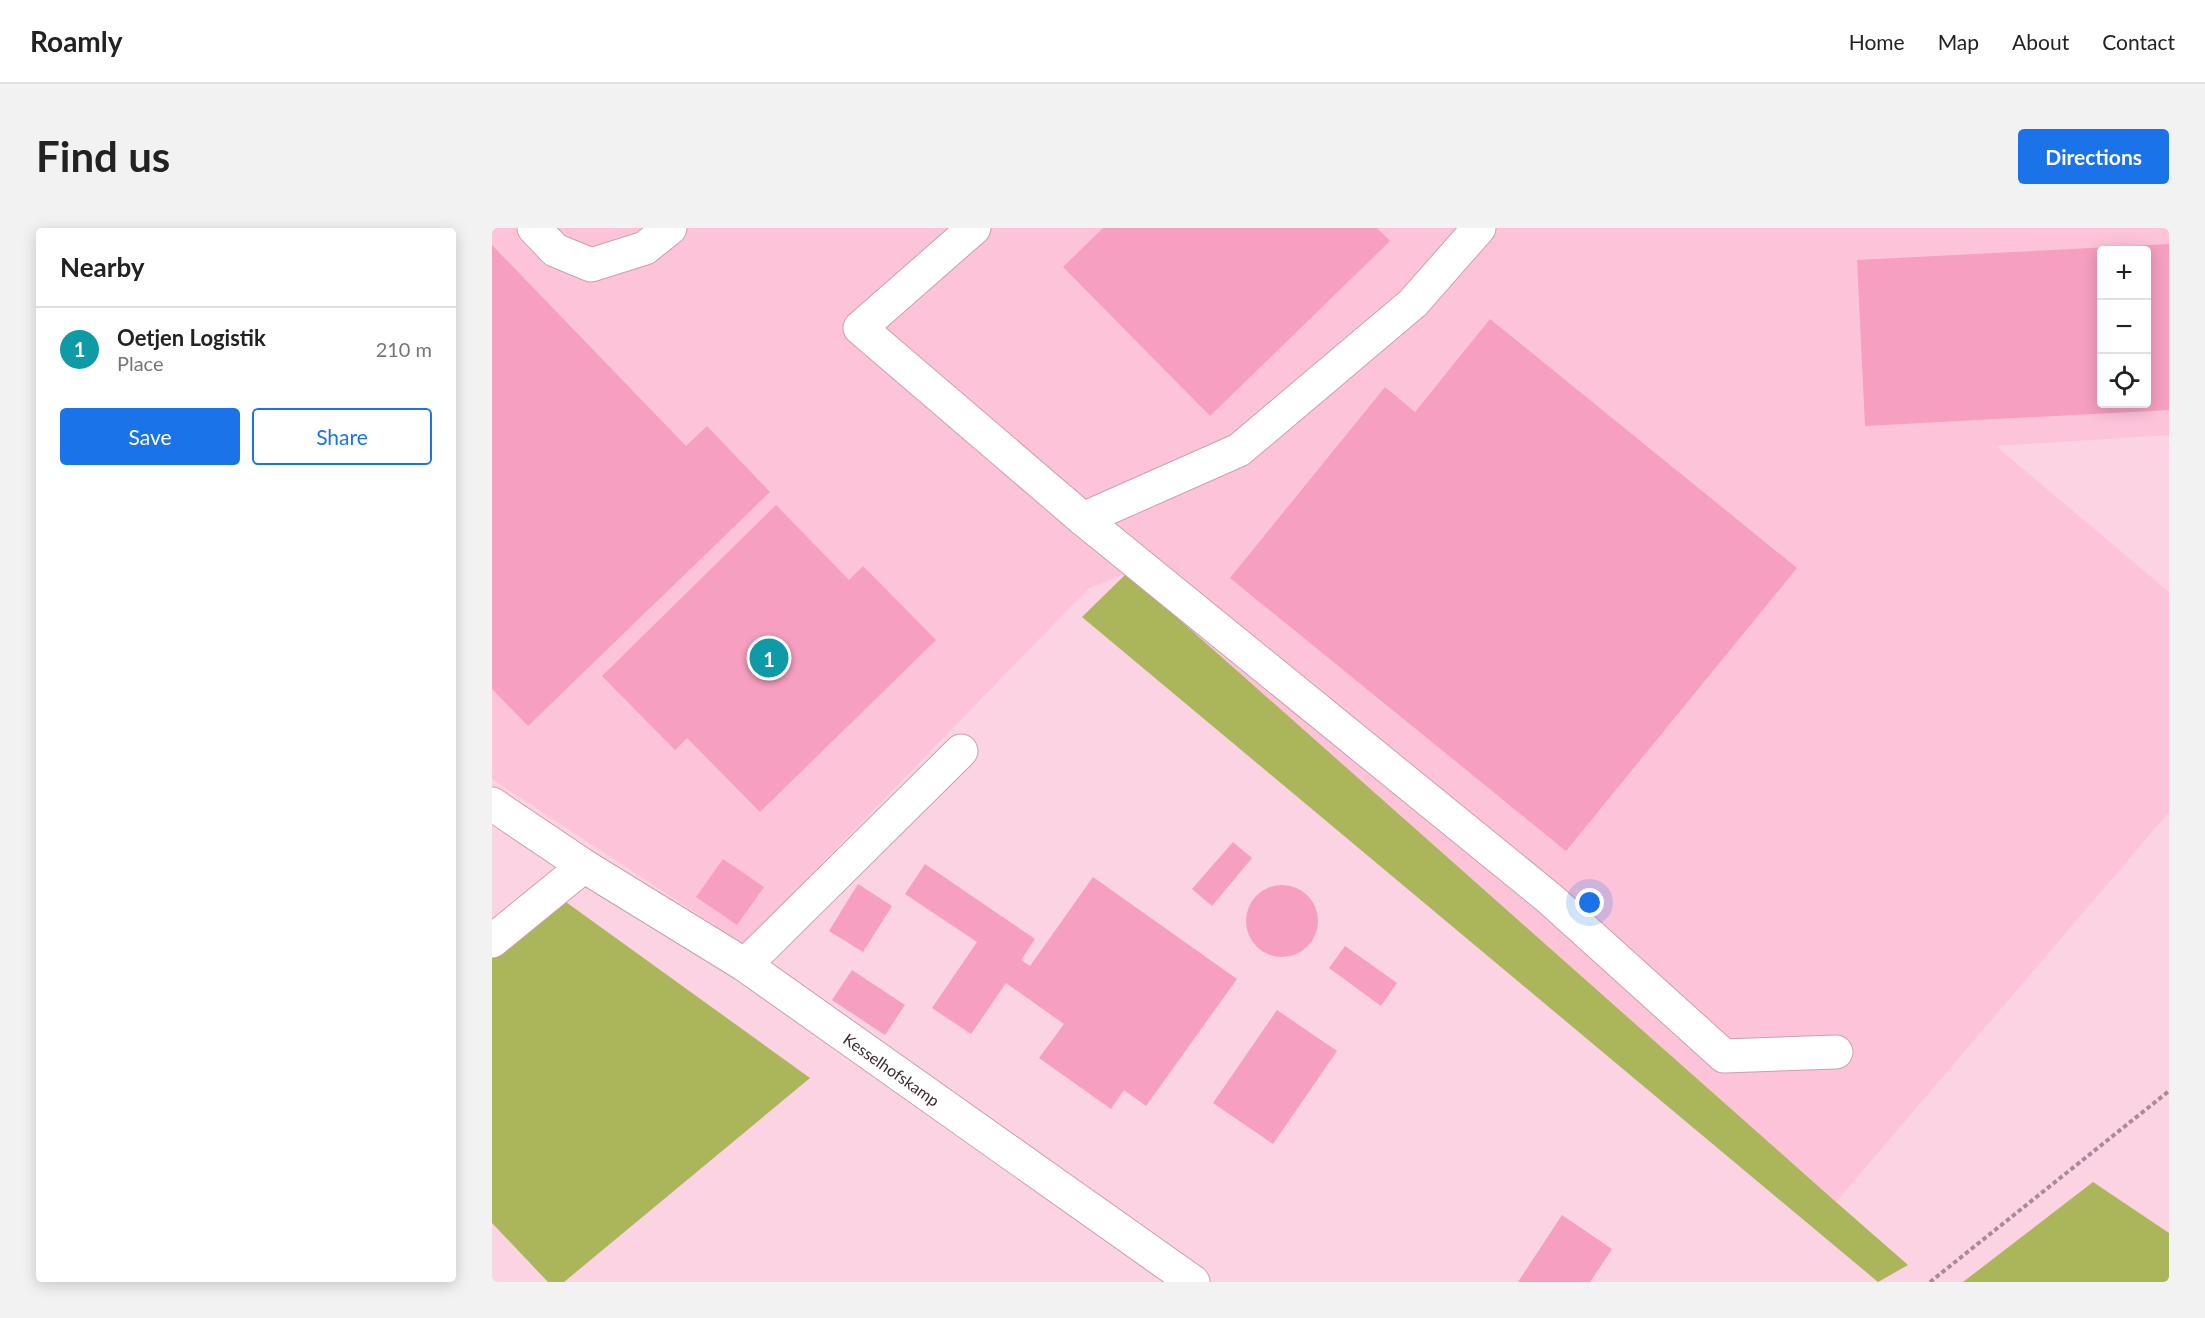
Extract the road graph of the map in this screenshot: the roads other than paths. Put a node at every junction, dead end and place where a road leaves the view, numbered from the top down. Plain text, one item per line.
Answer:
1 (534, 228) edge
2 (670, 228) edge
3 (974, 228) edge
4 (1479, 228) edge
5 (1083, 519) junction
6 (961, 751) dead end
7 (492, 804) edge
8 (585, 866) junction
9 (492, 941) edge
10 (745, 965) junction
11 (1836, 1052) dead end
12 (1193, 1282) edge

1 - 2 street
3 - 5 street
4 - 5 street
5 - 11 street
6 - 10 street
7 - 8 street, Kesselhofskamp
8 - 9 street
8 - 10 street, Kesselhofskamp
10 - 12 street, Kesselhofskamp

